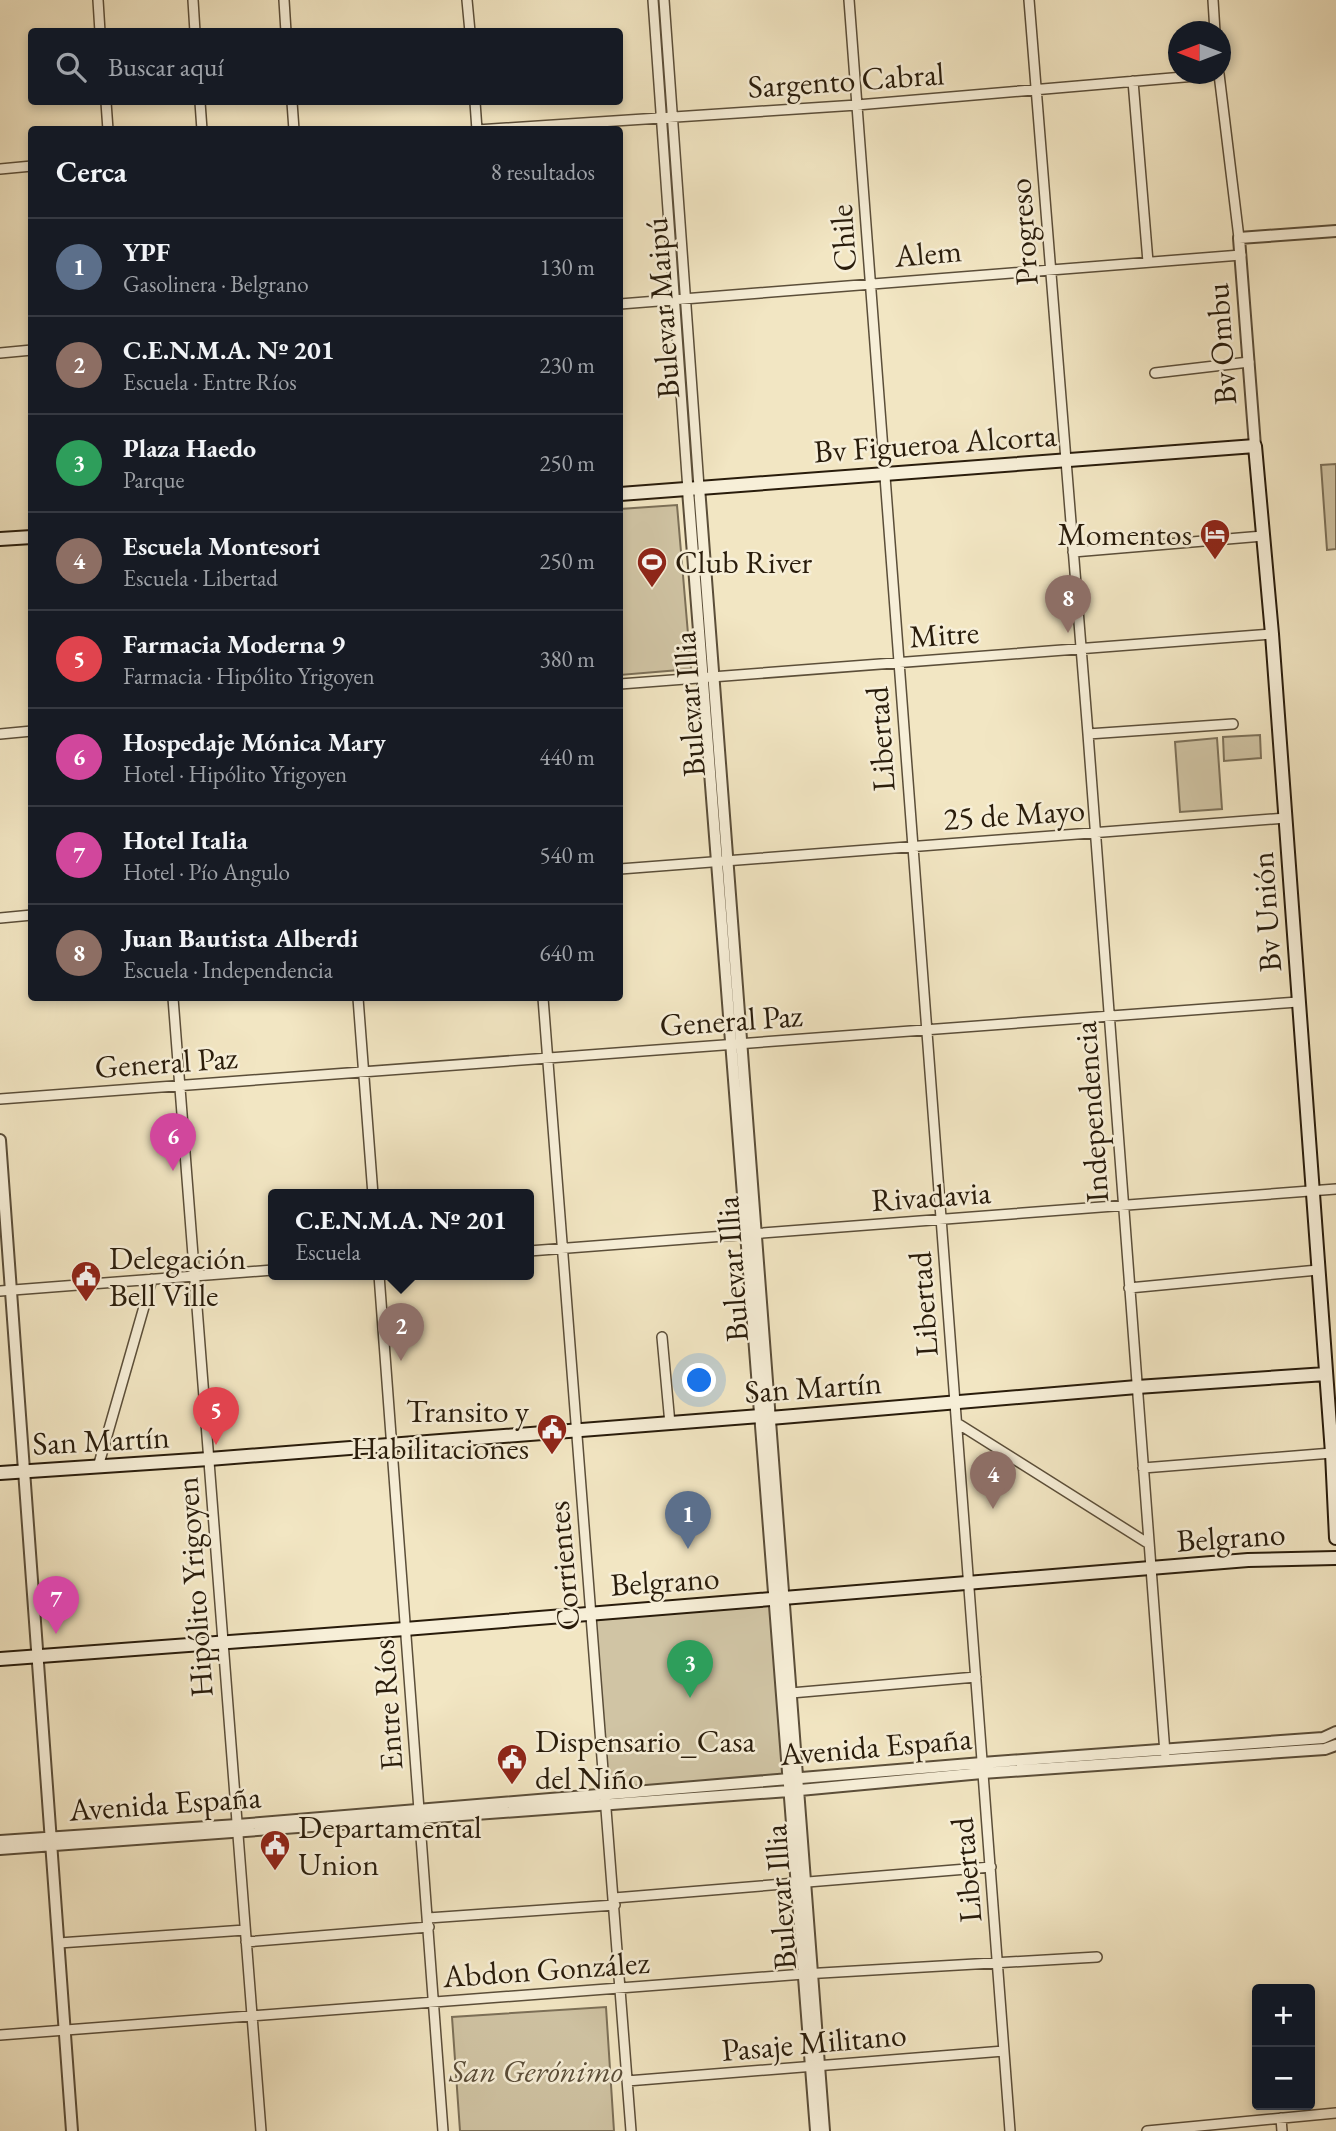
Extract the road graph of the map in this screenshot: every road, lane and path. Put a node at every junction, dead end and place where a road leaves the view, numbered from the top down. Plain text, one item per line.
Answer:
1 (98, 0) edge
2 (193, 0) edge
3 (284, 0) edge
4 (467, 0) edge
5 (653, 0) edge
6 (664, 0) edge
7 (849, 0) edge
8 (1030, 0) edge
9 (1213, 0) edge
10 (1214, 21) edge
11 (100, 28) edge
12 (195, 28) edge
13 (286, 28) edge
14 (470, 28) edge
15 (1168, 78) edge
16 (1133, 81) junction
17 (1220, 84) edge
18 (1037, 90) junction
19 (106, 105) edge
20 (200, 105) edge
21 (292, 105) edge
22 (475, 105) edge
23 (857, 105) junction
24 (662, 117) junction
25 (673, 117) junction
26 (108, 126) edge
27 (202, 126) edge
28 (294, 126) edge
29 (477, 126) edge
30 (534, 126) edge
31 (28, 166) edge
32 (0, 169) edge
33 (1336, 231) edge
34 (1239, 238) junction
35 (1241, 255) junction
36 (1148, 262) junction
37 (1050, 270) junction
38 (870, 284) junction
39 (674, 299) junction
40 (685, 299) junction
41 (623, 304) edge
42 (28, 350) edge
43 (0, 353) edge
44 (1249, 362) junction
45 (1155, 373) dead end
46 (1255, 446) junction
47 (1065, 460) junction
48 (885, 473) junction
49 (693, 489) junction
50 (623, 494) edge
51 (1263, 536) junction
52 (28, 537) edge
53 (0, 539) edge
54 (1073, 552) junction
55 (1272, 634) junction
56 (1080, 650) junction
57 (899, 662) junction
58 (708, 677) junction
59 (623, 684) edge
60 (1233, 724) dead end
61 (28, 731) edge
62 (0, 734) edge
63 (1088, 734) junction
64 (1286, 818) junction
65 (1094, 833) junction
66 (913, 846) junction
67 (722, 861) junction
68 (623, 869) edge
69 (28, 915) edge
70 (0, 918) edge
71 (173, 1001) edge
72 (358, 1001) edge
73 (543, 1001) edge
74 (1298, 1002) junction
75 (1108, 1016) junction
76 (927, 1030) junction
77 (736, 1044) junction
78 (548, 1058) junction
79 (364, 1072) junction
80 (180, 1086) junction
81 (0, 1100) edge
82 (0, 1140) edge
83 (373, 1189) edge
84 (1336, 1189) edge
85 (1311, 1191) junction
86 (1123, 1206) junction
87 (941, 1219) junction
88 (751, 1234) junction
89 (562, 1248) junction
90 (534, 1251) edge
91 (268, 1270) edge
92 (1318, 1270) junction
93 (195, 1276) junction
94 (152, 1279) junction
95 (379, 1280) edge
96 (1129, 1288) junction
97 (6, 1290) edge
98 (662, 1337) dead end
99 (1331, 1374) edge
100 (1137, 1387) junction
101 (955, 1404) junction
102 (765, 1417) junction
103 (957, 1423) junction
104 (670, 1424) junction
105 (576, 1431) junction
106 (391, 1444) junction
107 (1332, 1453) junction
108 (209, 1459) junction
109 (98, 1467) junction
110 (1143, 1468) junction
111 (24, 1471) junction
112 (0, 1473) edge
113 (1335, 1492) edge
114 (1336, 1538) edge
115 (1149, 1544) junction
116 (1336, 1544) edge
117 (1335, 1559) edge
118 (1151, 1569) junction
119 (969, 1584) junction
120 (779, 1599) junction
121 (593, 1612) junction
122 (405, 1629) junction
123 (223, 1643) junction
124 (38, 1656) junction
125 (0, 1659) edge
126 (976, 1677) junction
127 (791, 1693) junction
128 (1336, 1732) edge
129 (1336, 1745) edge
130 (1165, 1756) junction
131 (982, 1768) junction
132 (793, 1785) junction
133 (605, 1798) junction
134 (419, 1813) junction
135 (237, 1829) junction
136 (0, 1841) edge
137 (51, 1842) junction
138 (0, 1849) edge
139 (990, 1867) junction
140 (801, 1881) junction
141 (614, 1901) junction
142 (429, 1922) junction
143 (245, 1930) junction
144 (246, 1942) junction
145 (59, 1943) junction
146 (1097, 1957) dead end
147 (998, 1963) junction
148 (808, 1974) junction
149 (621, 1988) junction
150 (433, 2001) junction
151 (252, 2017) junction
152 (65, 2031) junction
153 (0, 2035) edge
154 (1004, 2050) junction
155 (815, 2067) junction
156 (627, 2081) junction
157 (1336, 2113) edge
158 (1281, 2118) junction
159 (1196, 2129) edge
160 (72, 2131) edge
161 (261, 2131) edge
162 (443, 2131) edge
163 (631, 2131) edge
164 (816, 2131) edge
165 (824, 2131) edge
166 (1010, 2131) edge
167 (1147, 2131) edge
168 (1282, 2131) edge

1 - 11 street
2 - 12 street
3 - 13 street
4 - 14 street
5 - 24 street, Bulevar Maipú
6 - 25 street, Bulevar Maipú
7 - 23 street, Chile
8 - 18 street, Progreso
9 - 10 street
15 - 16 street, Sargento Cabral
16 - 18 street, Sargento Cabral
16 - 36 street
17 - 34 street
18 - 23 street, Sargento Cabral
18 - 37 street, Progreso
19 - 26 street
20 - 27 street
21 - 28 street
22 - 29 street
23 - 25 street, Sargento Cabral
23 - 38 street, Chile
24 - 25 street, Sargento Cabral
24 - 30 street, Sargento Cabral
24 - 39 street, Bulevar Maipú
25 - 40 street, Bulevar Maipú
31 - 32 street
33 - 34 street
34 - 35 street, Bv Ombu
35 - 36 street, Alem
35 - 44 street, Bv Ombu
36 - 37 street, Alem
37 - 38 street, Alem
37 - 47 street, Progreso
38 - 40 street, Alem
38 - 48 street, Chile
39 - 40 street, Alem
39 - 41 street, Alem
39 - 49 street, Bulevar Maipú
40 - 49 street, Bulevar Maipú
42 - 43 street
44 - 45 street
44 - 46 street, Bv Ombu
46 - 47 main road, Bv Figueroa Alcorta
46 - 51 main road, Bv Unión
47 - 48 main road, Bv Figueroa Alcorta
47 - 54 street, Independencia
48 - 49 main road, Bv Figueroa Alcorta
48 - 57 street, Libertad
49 - 50 main road, Bv Figueroa Alcorta
49 - 58 street, Bulevar Illia
51 - 54 street
51 - 55 main road, Bv Unión
52 - 53 main road
54 - 56 street, Independencia
55 - 56 street, Mitre
55 - 64 main road, Bv Unión
56 - 57 street, Mitre
56 - 63 street, Independencia
57 - 58 street, Mitre
57 - 66 street, Libertad
58 - 59 street, Mitre
58 - 67 street, Bulevar Illia
60 - 63 street
61 - 62 street
63 - 65 street, Independencia
64 - 65 street, 25 de Mayo
64 - 74 main road, Bv Unión
65 - 66 street, 25 de Mayo
65 - 75 street, Independencia
66 - 67 street, 25 de Mayo
66 - 76 street, Libertad
67 - 68 street, 25 de Mayo
67 - 77 street, Bulevar Illia
69 - 70 street
71 - 80 street, Hipólito Yrigoyen
72 - 79 street
73 - 78 street, Corrientes
74 - 75 street, General Paz
74 - 85 main road, Bv Unión
75 - 76 street, General Paz
75 - 86 street, Independencia
76 - 77 street, General Paz
76 - 87 street, Libertad
77 - 78 street, General Paz
77 - 88 street, Bulevar Illia
78 - 79 street, General Paz
78 - 89 street, Corrientes
79 - 80 street, General Paz
79 - 83 street
80 - 81 street, General Paz
80 - 93 street, Hipólito Yrigoyen
82 - 97 street
84 - 85 street, Rivadavia
85 - 86 street, Rivadavia
85 - 92 main road, Bv Unión
86 - 87 street, Rivadavia
86 - 96 street, Independencia
87 - 88 street, Rivadavia
87 - 101 street, Libertad
88 - 89 street, Rivadavia
88 - 102 street, Bulevar Illia
89 - 90 street, Rivadavia
89 - 105 street, Corrientes
91 - 93 street
92 - 96 street
92 - 99 main road, Bv Unión
93 - 94 street
93 - 108 street, Hipólito Yrigoyen
94 - 97 street
94 - 109 street
95 - 106 street, Entre Ríos
96 - 100 street, Independencia
97 - 111 street
98 - 104 street
99 - 100 main road, San Martín
99 - 107 main road, Bv Unión
100 - 101 main road, San Martín
100 - 110 street, Independencia
101 - 102 main road, San Martín
101 - 103 street, Libertad
102 - 104 main road, San Martín
102 - 120 street, Bulevar Illia
103 - 115 street
103 - 119 street, Libertad
104 - 105 main road, San Martín
105 - 106 main road, San Martín
105 - 121 street, Corrientes
106 - 108 main road, San Martín
106 - 122 street, Entre Ríos
107 - 110 street
107 - 113 main road, Bv Unión
108 - 109 main road, San Martín
108 - 123 street, Hipólito Yrigoyen
109 - 111 main road, San Martín
110 - 115 street, Independencia
111 - 112 main road, San Martín
111 - 124 street
113 - 114 main road, Bv Unión
115 - 118 street, Independencia
116 - 117 main road
117 - 118 main road, Belgrano
118 - 119 main road, Belgrano
118 - 130 street, Independencia
119 - 120 main road, Belgrano
119 - 126 street, Libertad
120 - 121 main road, Belgrano
120 - 127 street, Bulevar Illia
120 - 132 street, Bulevar Illia
121 - 122 main road, Belgrano
121 - 133 street, Corrientes
122 - 123 main road, Belgrano
122 - 134 street, Entre Ríos
123 - 124 main road, Belgrano
123 - 135 street, Hipólito Yrigoyen
124 - 125 main road, Belgrano
124 - 137 street
126 - 127 street
126 - 131 street, Libertad
127 - 132 street, Bulevar Illia
128 - 130 street, Avenida España
129 - 130 street, Avenida España
130 - 131 street, Avenida España
131 - 132 street, Avenida España
131 - 139 street, Libertad
132 - 133 street, Avenida España
132 - 140 street, Bulevar Illia
133 - 134 street, Avenida España
133 - 141 street, Corrientes
134 - 135 street, Avenida España
134 - 142 street, Entre Ríos
135 - 137 street, Avenida España
135 - 143 street, Hipólito Yrigoyen
136 - 137 street, Avenida España
137 - 138 street, Avenida España
137 - 145 street
139 - 140 street
139 - 147 street, Libertad
140 - 141 street
140 - 148 street, Bulevar Illia
141 - 142 street
141 - 149 street, Corrientes
142 - 144 street
142 - 150 street, Entre Ríos
143 - 144 street, Hipólito Yrigoyen
143 - 145 street
144 - 151 street, Hipólito Yrigoyen
145 - 152 street
146 - 147 street, Abdon González
147 - 148 street, Abdon González
147 - 154 street, Libertad
148 - 149 street, Abdon González
148 - 155 street, Bulevar Illia
149 - 150 street, Abdon González
149 - 156 street, Corrientes
150 - 151 street, Abdon González
150 - 162 street, Entre Ríos
151 - 152 street, Abdon González
151 - 161 street, Hipólito Yrigoyen
152 - 153 street, Abdon González
152 - 160 street
154 - 155 street, Pasaje Militano
154 - 166 street, Libertad
155 - 156 street, Pasaje Militano
155 - 164 street, Bulevar Illia
155 - 165 street, Bulevar Illia
156 - 163 street, Corrientes
157 - 158 street
158 - 159 street
158 - 168 street
159 - 167 street

